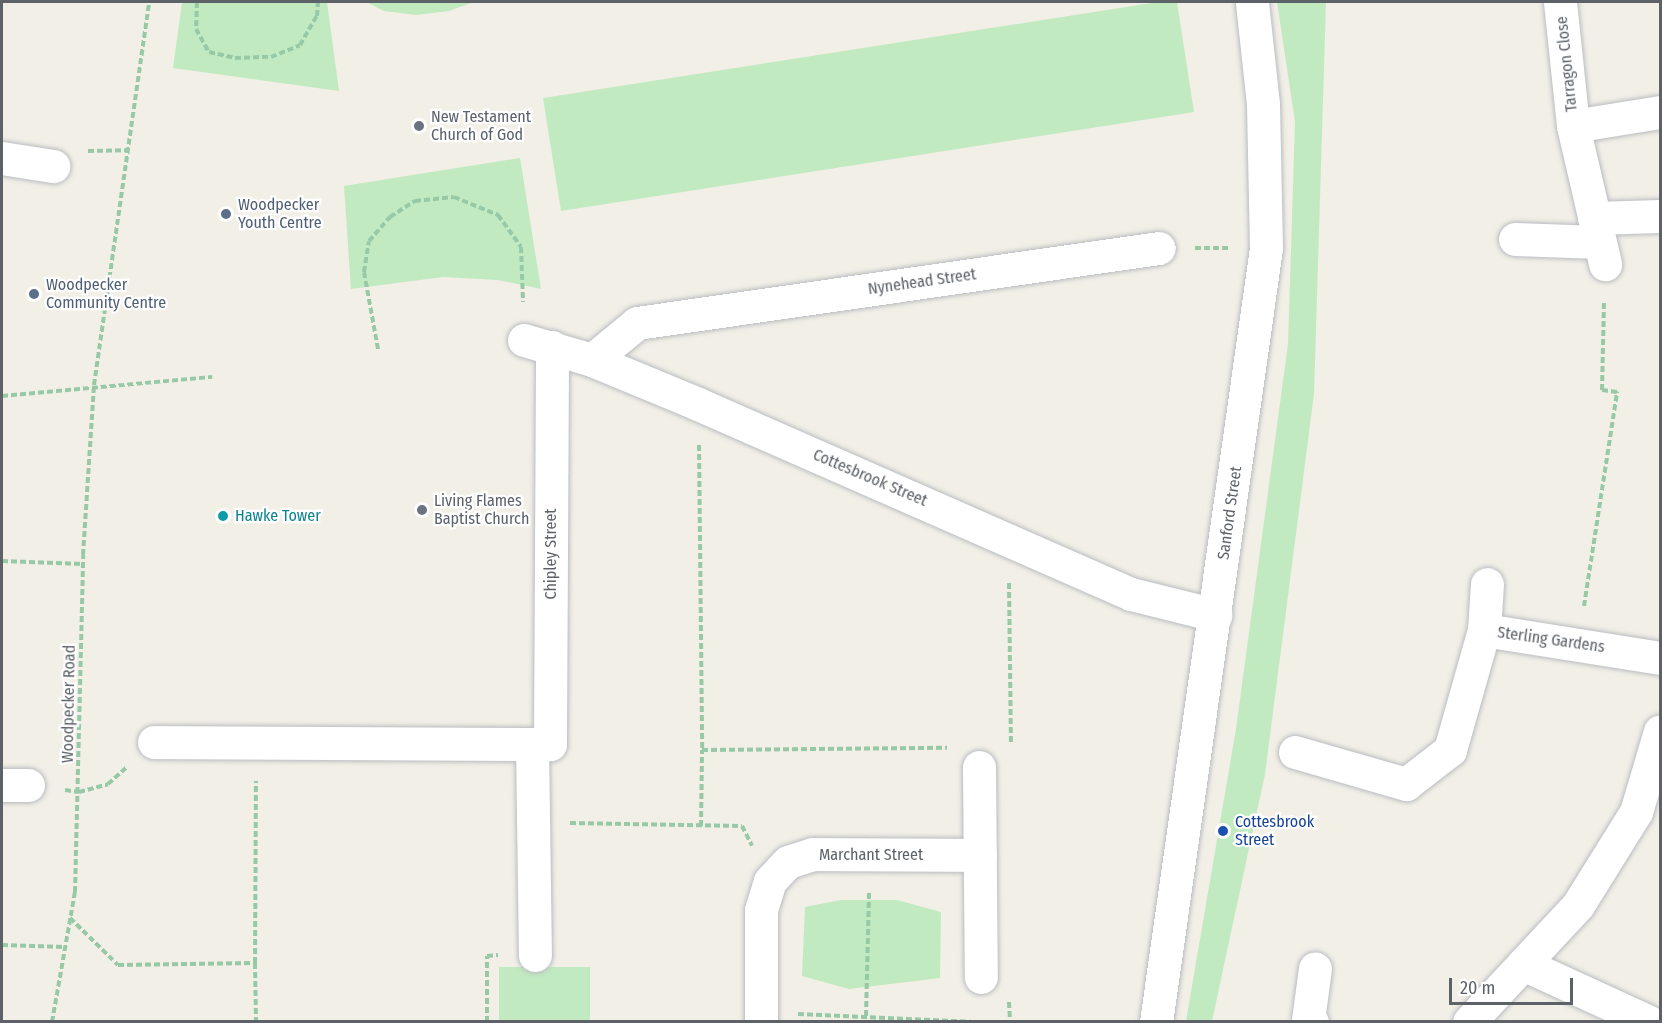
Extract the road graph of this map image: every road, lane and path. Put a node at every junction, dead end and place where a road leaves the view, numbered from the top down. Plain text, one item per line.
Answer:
1 (149, 2) edge
2 (197, 2) edge
3 (318, 2) edge
4 (1252, 2) edge
5 (1560, 2) edge
6 (1660, 112) edge
7 (1573, 126) junction
8 (2, 158) edge
9 (53, 166) dead end
10 (1660, 216) edge
11 (1515, 239) dead end
12 (1599, 241) junction
13 (1159, 248) joint
14 (1266, 248) junction
15 (538, 343) junction
16 (378, 350) dead end
17 (592, 360) junction
18 (212, 377) dead end
19 (94, 385) junction
20 (2, 396) edge
21 (698, 404) junction
22 (1009, 537) junction
23 (2, 561) edge
24 (83, 564) junction
25 (1487, 584) dead end
26 (1215, 615) junction
27 (1485, 630) junction
28 (1578, 643) junction
29 (1660, 658) edge
30 (1660, 731) edge
31 (154, 742) joint
32 (256, 743) junction
33 (532, 744) junction
34 (702, 750) junction
35 (1296, 752) dead end
36 (978, 754) junction
37 (79, 792) junction
38 (533, 823) junction
39 (701, 826) junction
40 (869, 854) junction
41 (980, 855) junction
42 (770, 881) junction
43 (70, 918) junction
44 (2, 945) edge
45 (64, 947) junction
46 (535, 955) joint
47 (255, 963) junction
48 (1523, 964) junction
49 (1315, 968) dead end
50 (981, 977) dead end
51 (866, 1016) junction
52 (761, 1017) edge
53 (1309, 1021) edge
54 (52, 1022) edge
55 (256, 1022) edge
56 (487, 1022) edge
57 (971, 1022) edge
58 (1156, 1022) edge
59 (1468, 1022) edge
60 (1649, 1022) edge

1 - 19 path, Woodpecker Road
2 - 3 path
4 - 14 street, Sanford Street
5 - 7 street, Tarragon Close
6 - 7 street, Tarragon Close
7 - 12 street, Tarragon Close
8 - 9 street
10 - 12 street
11 - 12 street
12 - 28 path
13 - 14 path
13 - 17 street, Nynehead Street
14 - 26 street, Sanford Street
15 - 16 path
15 - 17 street, Cottesbrook Street
15 - 33 street, Chipley Street
17 - 21 street, Cottesbrook Street
18 - 19 path
19 - 20 path
19 - 24 path, Woodpecker Road
21 - 22 street, Cottesbrook Street
21 - 34 path
22 - 26 street, Cottesbrook Street
22 - 36 path
23 - 24 path
24 - 37 path, Woodpecker Road
25 - 27 street
26 - 58 street, Sanford Street
27 - 28 street, Sterling Gardens
27 - 35 street, Sterling Gardens
28 - 29 street, Sterling Gardens
30 - 48 street
31 - 32 street
31 - 37 path
32 - 33 street
32 - 47 path
33 - 38 street
34 - 36 path
34 - 39 path
36 - 41 street
37 - 43 path, Woodpecker Road
38 - 39 path
38 - 46 street
39 - 42 path
40 - 41 street, Marchant Street
40 - 42 street, Marchant Street
40 - 51 path
41 - 50 street
42 - 52 street, Marchant Street
43 - 45 path, Woodpecker Road
43 - 47 path
44 - 45 path
45 - 54 path, Woodpecker Road
46 - 56 path
47 - 55 path
48 - 59 street
48 - 60 street
49 - 53 street
51 - 52 path
51 - 57 path

